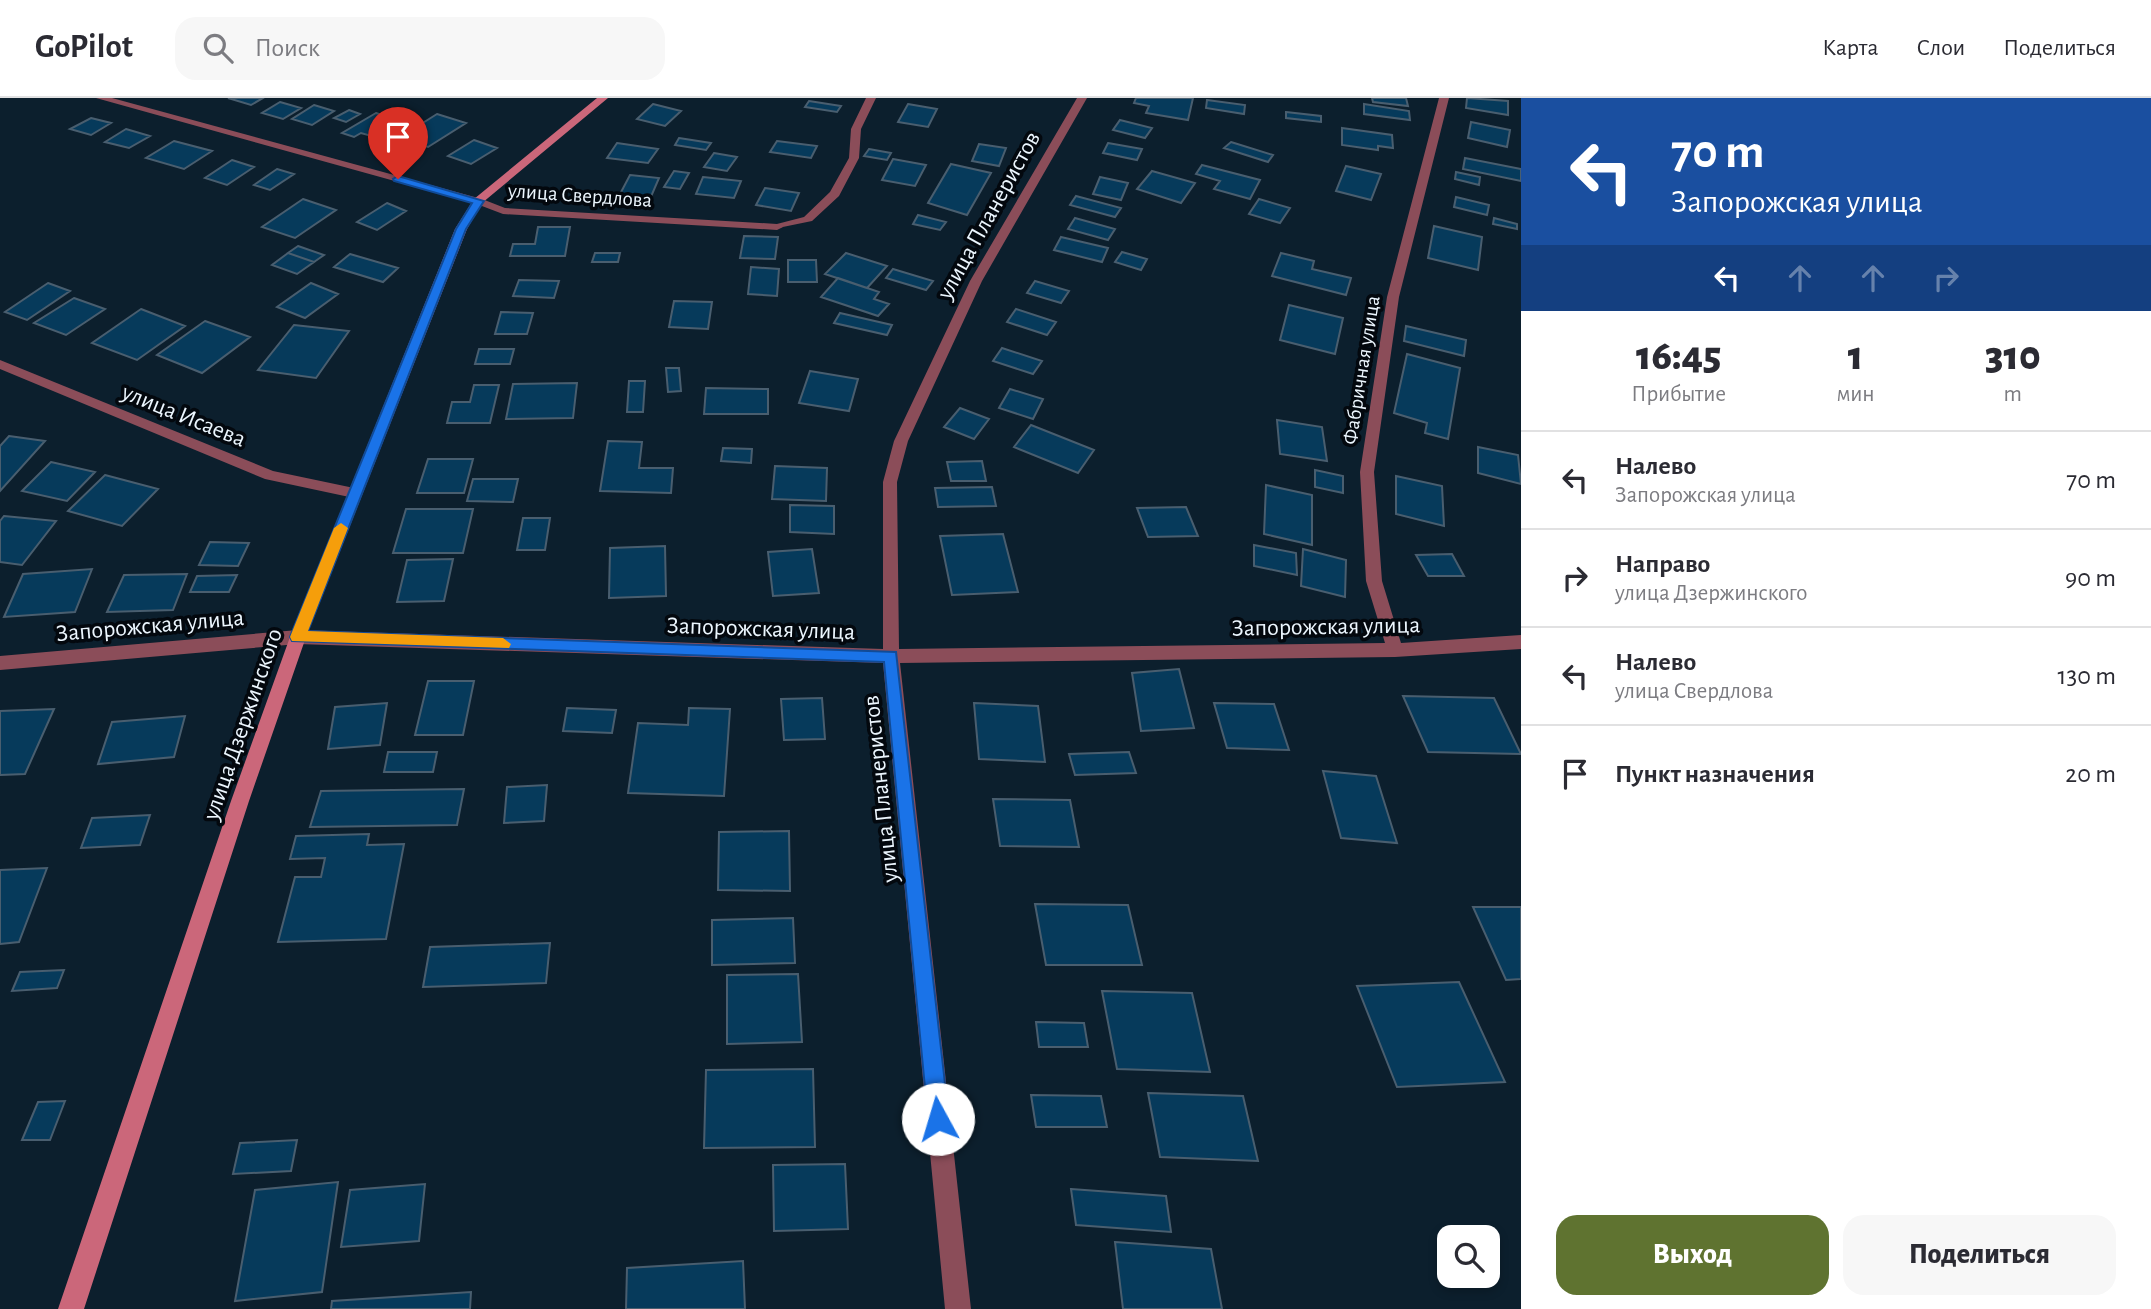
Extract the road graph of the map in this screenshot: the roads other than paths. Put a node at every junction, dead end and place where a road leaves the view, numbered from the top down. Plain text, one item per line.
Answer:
1 (101, 98) edge
2 (603, 98) edge
3 (872, 98) edge
4 (1082, 98) edge
5 (1444, 98) edge
6 (478, 201) junction
7 (0, 364) edge
8 (354, 493) junction
9 (298, 637) junction
10 (1521, 642) edge
11 (1395, 650) junction
12 (891, 656) junction
13 (0, 663) edge
14 (71, 1309) edge
15 (958, 1309) edge

1 - 6 street, улица Свердлова
2 - 6 street, улица Дзержинского
3 - 6 street, улица Свердлова
4 - 12 street, улица Планеристов
5 - 11 street, Фабричная улица
6 - 8 street, улица Дзержинского
7 - 8 street, улица Исаева
8 - 9 street, улица Дзержинского
9 - 12 street, Запорожская улица
9 - 13 street, Запорожская улица
9 - 14 street, улица Дзержинского
10 - 11 street, Запорожская улица
11 - 12 street, Запорожская улица
12 - 15 street, улица Планеристов

